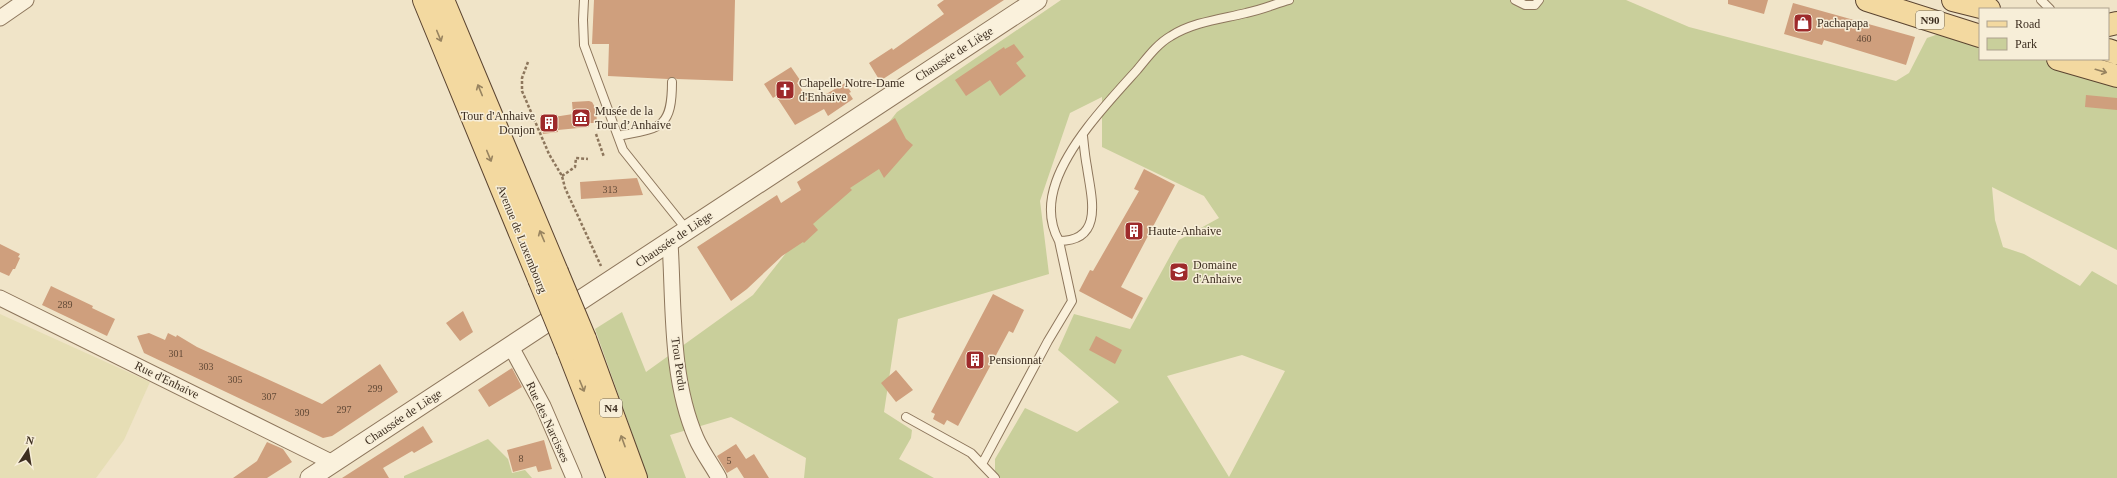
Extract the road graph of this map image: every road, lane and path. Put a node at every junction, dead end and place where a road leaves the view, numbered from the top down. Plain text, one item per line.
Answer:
1 (26, 0) edge
2 (424, 0) edge
3 (443, 0) edge
4 (584, 0) edge
5 (1037, 0) edge
6 (1289, 0) edge
7 (1515, 0) edge
8 (1539, 0) edge
9 (1953, 0) edge
10 (2041, 0) edge
11 (1873, 2) edge
12 (1985, 8) edge
13 (2049, 8) edge
14 (0, 18) edge
15 (1979, 25) edge
16 (1979, 36) edge
17 (2061, 60) edge
18 (528, 62) dead end
19 (2117, 76) edge
20 (672, 82) dead end
21 (596, 134) dead end
22 (618, 136) junction
23 (1083, 136) junction
24 (604, 157) dead end
25 (588, 159) dead end
26 (562, 176) junction
27 (686, 230) junction
28 (1059, 241) junction
29 (670, 242) junction
30 (548, 276) junction
31 (608, 283) junction
32 (0, 298) edge
33 (576, 344) junction
34 (510, 345) junction
35 (906, 417) dead end
36 (333, 463) junction
37 (982, 464) junction
38 (310, 478) edge
39 (574, 478) edge
40 (618, 478) edge
41 (636, 478) edge
42 (719, 478) edge
43 (995, 478) edge

1 - 14 street
2 -> 30 main road, Avenue de Luxembourg / N4
30 -> 3 main road, Avenue de Luxembourg / N4
4 - 22 lane
5 - 27 street, Chaussée de Liège
6 - 23 lane
7 - 8 lane
9 - 12 main road, N90
10 - 13 lane
11 - 15 main road, N90
11 - 16 main road, N90
17 -> 19 main road
18 - 26 path
20 - 22 lane
21 - 24 path
22 - 27 lane
23 - 28 lane
23 - 28 lane
25 - 26 path
26 - 31 path
27 - 29 street, Chaussée de Liège
28 - 37 lane
29 - 31 street, Chaussée de Liège
29 - 42 street, Trou Perdu
30 - 33 main road, Avenue de Luxembourg / N4, bridge
31 - 34 street, Chaussée de Liège
32 - 36 street, Rue d'Enhaive
33 -> 40 main road, Avenue de Luxembourg / N4
41 -> 33 main road, Avenue de Luxembourg / N4
34 - 36 street, Chaussée de Liège
34 - 39 street, Rue des Narcisses
35 - 37 lane
36 - 38 street, Chaussée de Liège
37 - 43 lane

